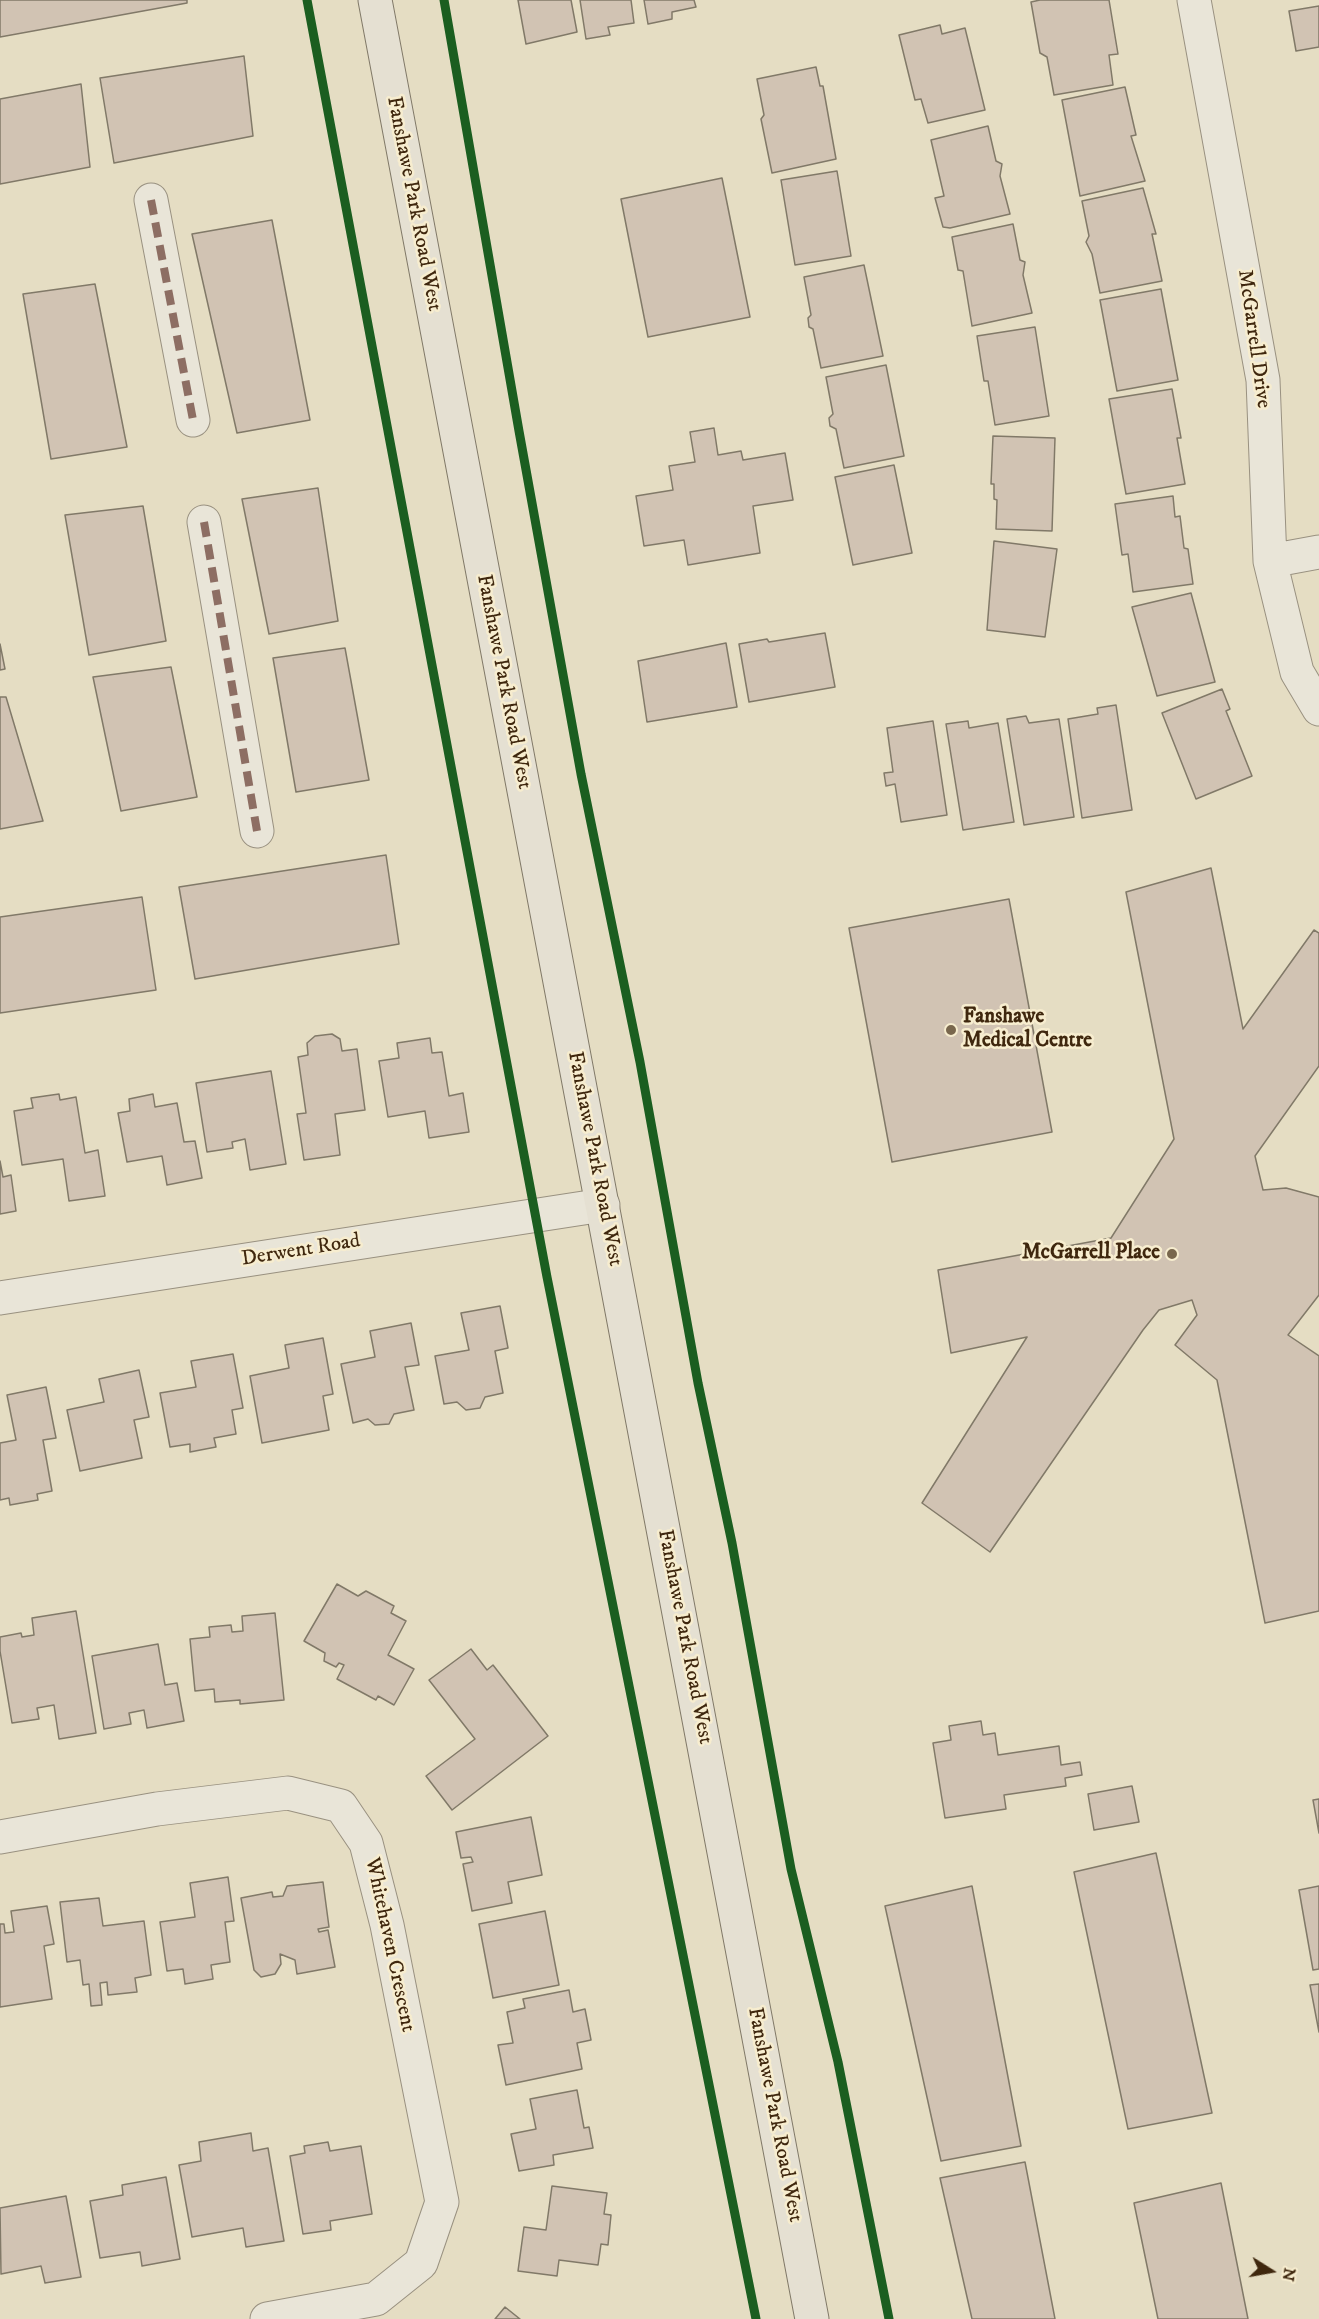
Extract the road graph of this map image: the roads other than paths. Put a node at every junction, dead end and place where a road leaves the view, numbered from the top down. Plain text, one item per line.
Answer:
1 (375, 0) edge
2 (1194, 0) edge
3 (152, 200) dead end
4 (193, 420) dead end
5 (204, 522) dead end
6 (1319, 552) edge
7 (1270, 561) junction
8 (1319, 709) edge
9 (257, 831) dead end
10 (603, 1205) junction
11 (0, 1298) edge
12 (0, 1837) edge
13 (267, 2319) edge
14 (812, 2319) edge

1 - 10 main road, Fanshawe Park Road West
2 - 7 street, McGarrell Drive
3 - 4 street
5 - 9 street
6 - 7 street
7 - 8 street, McGarrell Drive
10 - 11 street, Derwent Road
10 - 14 main road, Fanshawe Park Road West
12 - 13 street, Whitehaven Crescent

